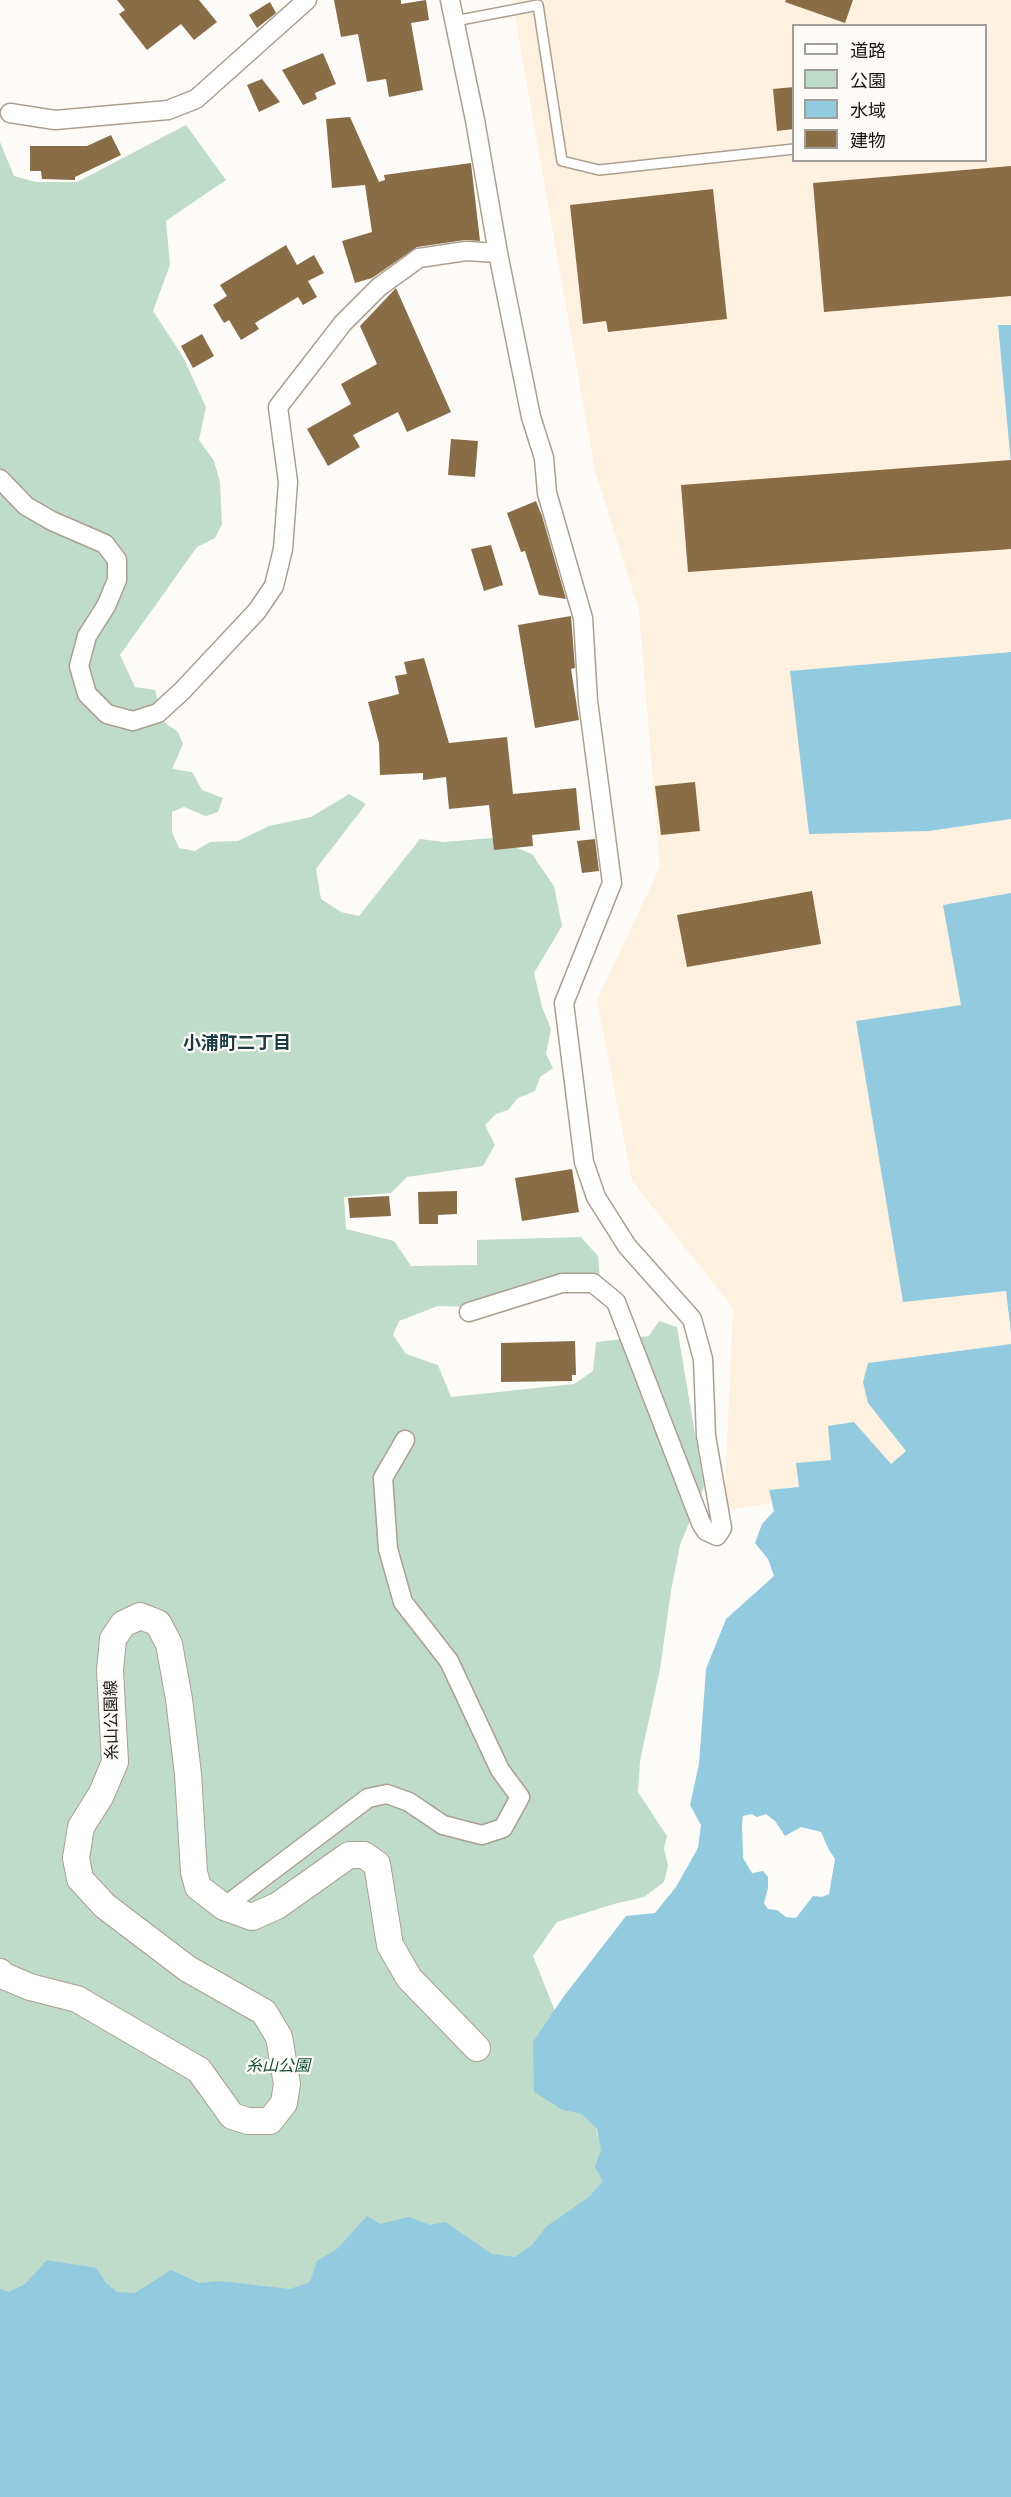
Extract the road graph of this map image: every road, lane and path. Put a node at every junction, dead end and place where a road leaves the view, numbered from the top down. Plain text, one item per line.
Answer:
1 (307, 0) edge
2 (450, 0) edge
3 (537, 3) edge
4 (455, 21) junction
5 (10, 113) dead end
6 (792, 149) edge
7 (498, 253) junction
8 (0, 478) edge
9 (470, 1312) dead end
10 (405, 1440) dead end
11 (224, 1907) junction
12 (0, 1972) edge
13 (477, 2048) dead end

1 - 5 street
2 - 4 street
3 - 4 lane
3 - 6 lane
4 - 7 street
7 - 8 street
7 - 9 street
10 - 11 street
11 - 12 main road, 糸山公園線
11 - 13 main road, 糸山公園線

